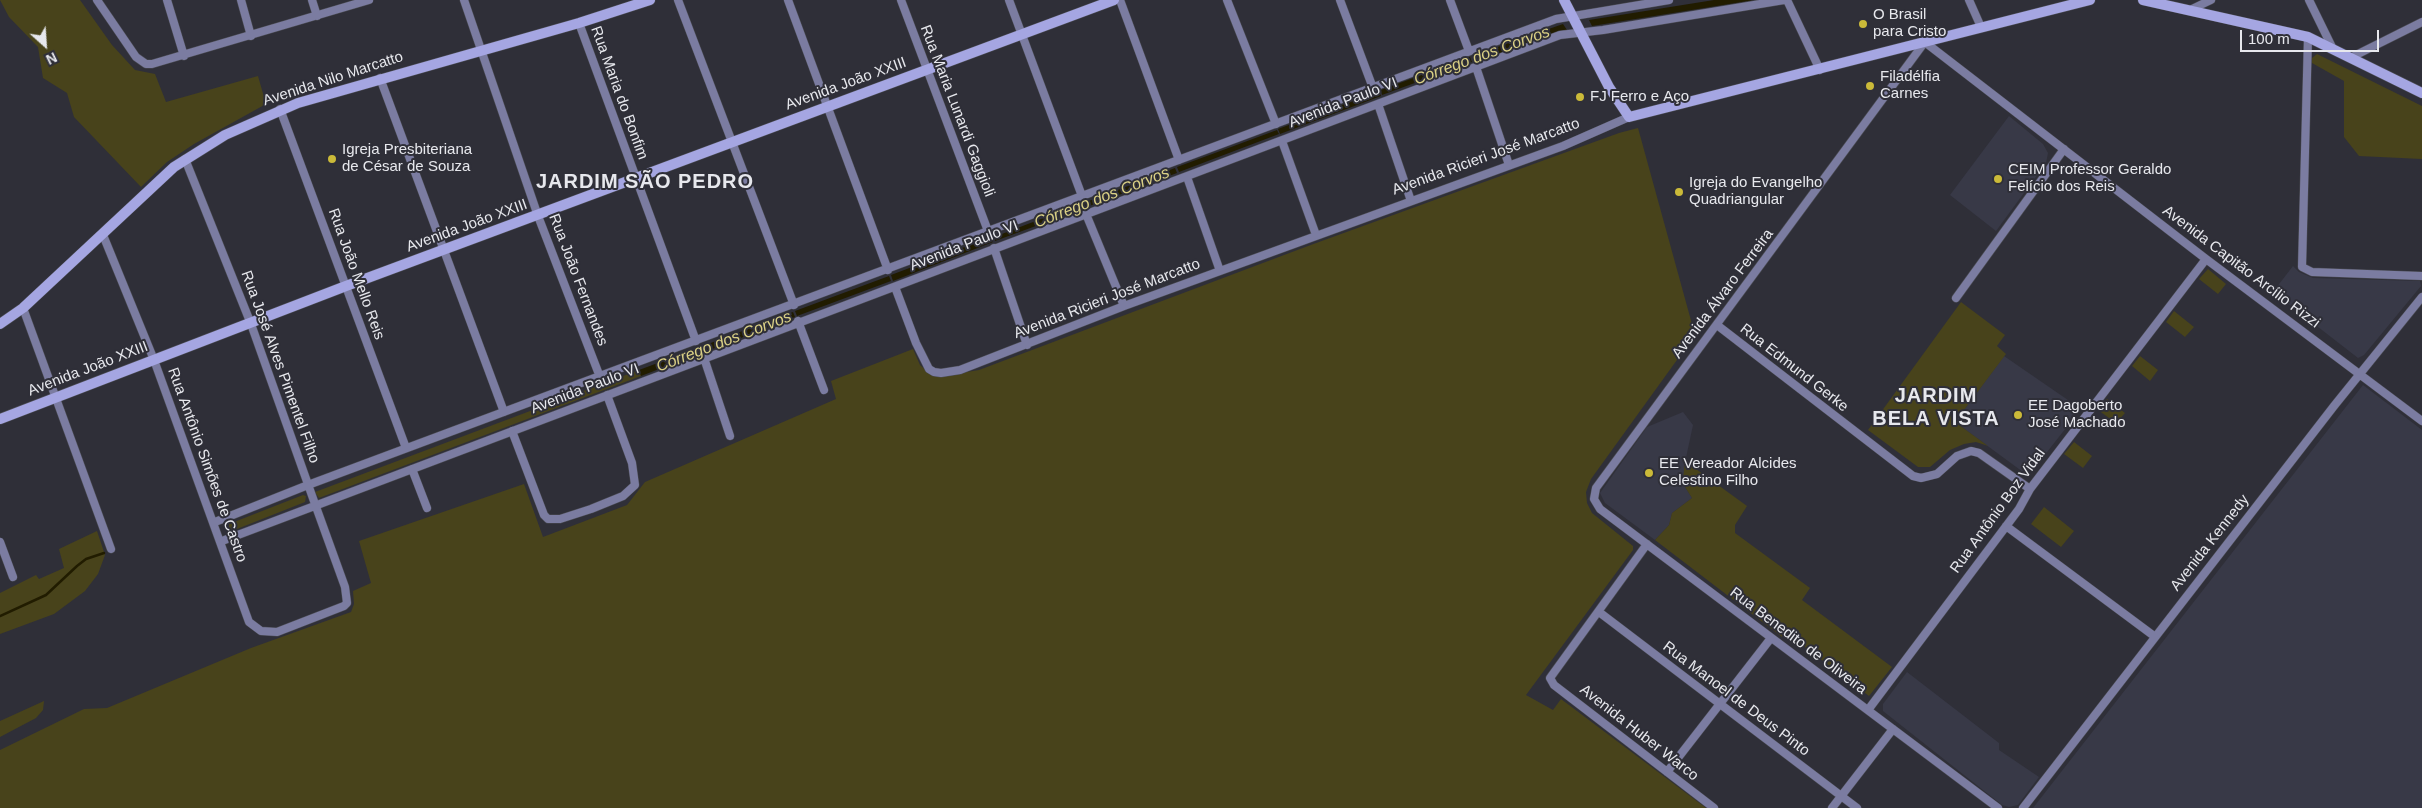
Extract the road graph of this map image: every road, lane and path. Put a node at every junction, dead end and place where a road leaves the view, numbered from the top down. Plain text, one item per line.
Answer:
1 (98, 0) edge
2 (167, 0) edge
3 (241, 0) edge
4 (312, 0) edge
5 (369, 0) edge
6 (464, 0) edge
7 (650, 0) edge
8 (678, 0) edge
9 (788, 0) edge
10 (901, 0) edge
11 (1009, 0) edge
12 (1114, 0) edge
13 (1120, 0) edge
14 (1228, 0) edge
15 (1340, 0) edge
16 (1450, 0) edge
17 (1564, 0) edge
18 (1669, 0) edge
19 (1785, 0) edge
20 (1969, 0) edge
21 (2090, 0) edge
22 (2143, 0) edge
23 (2211, 0) edge
24 (2310, 0) edge
25 (2192, 9) junction
26 (317, 16) junction
27 (1572, 16) junction
28 (2422, 22) edge
29 (579, 23) junction
30 (1981, 28) junction
31 (1581, 33) junction
32 (1022, 34) junction
33 (251, 36) junction
34 (2308, 37) junction
35 (1925, 43) junction
36 (2332, 48) junction
37 (480, 51) junction
38 (1469, 51) junction
39 (184, 56) junction
40 (2352, 57) junction
41 (1476, 67) junction
42 (1820, 70) junction
43 (926, 71) junction
44 (380, 78) junction
45 (1373, 88) junction
46 (2422, 94) edge
47 (1378, 104) junction
48 (829, 107) junction
49 (280, 109) junction
50 (1629, 117) junction
51 (1276, 124) junction
52 (1282, 141) junction
53 (733, 142) junction
54 (2064, 148) junction
55 (185, 159) junction
56 (1180, 160) junction
57 (1509, 165) junction
58 (1187, 177) junction
59 (636, 180) junction
60 (1082, 196) junction
61 (1411, 201) junction
62 (1086, 214) junction
63 (538, 216) junction
64 (988, 231) junction
65 (103, 235) junction
66 (1316, 235) junction
67 (994, 248) junction
68 (443, 250) junction
69 (2206, 259) junction
70 (888, 270) junction
71 (1220, 271) junction
72 (2422, 276) edge
73 (346, 286) junction
74 (895, 287) junction
75 (2422, 297) edge
76 (1956, 298) dead end
77 (794, 305) junction
78 (1124, 306) junction
79 (23, 308) junction
80 (798, 321) junction
81 (0, 324) edge
82 (251, 324) junction
83 (1717, 325) junction
84 (696, 341) junction
85 (1027, 345) junction
86 (704, 358) junction
87 (154, 360) junction
88 (2360, 374) junction
89 (600, 377) junction
90 (824, 390) dead end
91 (607, 395) junction
92 (56, 398) junction
93 (504, 412) junction
94 (0, 419) edge
95 (2422, 421) edge
96 (512, 431) junction
97 (730, 436) dead end
98 (406, 448) junction
99 (412, 469) junction
100 (308, 485) junction
101 (1596, 488) joint
102 (2030, 489) junction
103 (315, 504) junction
104 (427, 508) dead end
105 (214, 522) junction
106 (2006, 526) junction
107 (222, 541) junction
108 (0, 542) edge
109 (1647, 544) junction
110 (111, 549) dead end
111 (14, 577) dead end
112 (1599, 612) junction
113 (250, 622) joint
114 (2154, 636) junction
115 (1771, 638) junction
116 (1720, 704) junction
117 (1868, 710) junction
118 (1893, 729) junction
119 (1667, 772) junction
120 (1841, 796) junction
121 (1714, 808) edge
122 (1832, 808) edge
123 (1857, 808) edge
124 (1998, 808) edge
125 (2023, 808) edge

1 - 39 street
2 - 39 street
3 - 33 street
4 - 26 street
5 - 26 street
6 - 37 street, Rua João Fernandes
7 - 29 street, Avenida Nilo Marcatto
8 - 53 street
9 - 48 street
10 - 43 street, Rua Maria Lunardi Gaggioli
11 - 32 street
12 - 32 street, Avenida João XXIII
13 - 56 street
14 - 51 street
15 - 45 street
16 - 38 street
17 - 27 street
18 - 27 street, Avenida Paulo VI
19 - 31 street, Avenida Paulo VI
19 - 42 street
20 - 30 street
21 - 30 street, Avenida Ricieri José Marcatto
22 - 25 street
23 - 25 street
24 - 36 street
25 - 34 street
26 - 33 street
27 - 31 street
27 - 38 street, Avenida Paulo VI
28 - 40 street
29 - 37 street, Avenida Nilo Marcatto
29 - 59 street, Rua Maria do Bonfim
30 - 35 street, Avenida Ricieri José Marcatto
31 - 41 street, Avenida Paulo VI
31 - 50 street
32 - 43 street, Avenida João XXIII
32 - 60 street
33 - 39 street
34 - 36 street
34 - 72 street
35 - 42 street, Avenida Ricieri José Marcatto
35 - 54 street, Avenida Capitão Arcílio Rizzi
35 - 83 street, Avenida Álvaro Ferreira
36 - 40 street
37 - 44 street, Avenida Nilo Marcatto
37 - 63 street, Rua João Fernandes
38 - 45 street, Avenida Paulo VI
40 - 46 street
41 - 47 street, Avenida Paulo VI
41 - 57 street
42 - 50 street, Avenida Ricieri José Marcatto
43 - 48 street, Avenida João XXIII
43 - 64 street, Rua Maria Lunardi Gaggioli
44 - 49 street, Avenida Nilo Marcatto
44 - 68 street
45 - 51 street, Avenida Paulo VI
47 - 52 street, Avenida Paulo VI
47 - 61 street
48 - 53 street, Avenida João XXIII
48 - 70 street
49 - 55 street, Avenida Nilo Marcatto
49 - 73 street, Rua João Mello Reis
50 - 57 street, Avenida Ricieri José Marcatto
51 - 56 street, Avenida Paulo VI
52 - 58 street, Avenida Paulo VI
52 - 66 street
53 - 59 street, Avenida João XXIII
53 - 77 street
54 - 69 street, Avenida Capitão Arcílio Rizzi
54 - 76 street
55 - 65 street, Avenida Nilo Marcatto
55 - 82 street, Rua José Alves Pimentel Filho
56 - 60 street, Avenida Paulo VI
57 - 61 street, Avenida Ricieri José Marcatto
58 - 62 street, Avenida Paulo VI
58 - 71 street
59 - 63 street, Avenida João XXIII
59 - 84 street, Rua Maria do Bonfim
60 - 64 street, Avenida Paulo VI
61 - 66 street, Avenida Ricieri José Marcatto
62 - 67 street, Avenida Paulo VI
62 - 78 street
63 - 68 street, Avenida João XXIII
63 - 89 street, Rua João Fernandes
64 - 70 street, Avenida Paulo VI
65 - 79 street, Avenida Nilo Marcatto
65 - 87 street, Rua Antônio Simões de Castro
66 - 71 street, Avenida Ricieri José Marcatto
67 - 74 street, Avenida Paulo VI
67 - 85 street
68 - 73 street, Avenida João XXIII
68 - 93 street
69 - 88 street, Avenida Capitão Arcílio Rizzi
69 - 102 street, Rua Antônio Boz Vidal
70 - 77 street, Avenida Paulo VI
71 - 78 street, Avenida Ricieri José Marcatto
73 - 82 street, Avenida João XXIII
73 - 98 street, Rua João Mello Reis
74 - 80 street, Avenida Paulo VI
74 - 85 street, Avenida Ricieri José Marcatto
75 - 88 street, Avenida Kennedy
77 - 84 street, Avenida Paulo VI
78 - 85 street, Avenida Ricieri José Marcatto
79 - 81 street, Avenida Nilo Marcatto
79 - 92 street
80 - 86 street, Avenida Paulo VI
80 - 90 street
82 - 87 street, Avenida João XXIII
82 - 100 street, Rua José Alves Pimentel Filho
83 - 101 street, Avenida Álvaro Ferreira
83 - 102 street, Rua Edmund Gerke
84 - 89 street, Avenida Paulo VI
86 - 91 street, Avenida Paulo VI
86 - 97 street
87 - 92 street, Avenida João XXIII
87 - 105 street, Rua Antônio Simões de Castro
88 - 95 street, Avenida Capitão Arcílio Rizzi
88 - 114 street, Avenida Kennedy
89 - 93 street, Avenida Paulo VI
91 - 96 street, Avenida Paulo VI
91 - 96 street
92 - 94 street, Avenida João XXIII
92 - 110 street
93 - 98 street, Avenida Paulo VI
96 - 99 street, Avenida Paulo VI
98 - 100 street, Avenida Paulo VI
99 - 103 street, Avenida Paulo VI
99 - 104 street
100 - 103 street, Rua José Alves Pimentel Filho
100 - 105 street, Avenida Paulo VI
101 - 109 street, Rua Benedito de Oliveira
102 - 106 street, Rua Antônio Boz Vidal
103 - 107 street, Avenida Paulo VI
103 - 113 street, Rua José Alves Pimentel Filho
105 - 107 street, Rua Antônio Simões de Castro
106 - 114 street
106 - 117 street, Rua Antônio Boz Vidal
107 - 113 street, Rua Antônio Simões de Castro
108 - 111 street
109 - 112 street
109 - 115 street, Rua Benedito de Oliveira
112 - 116 street, Rua Manoel de Deus Pinto
112 - 119 street, Avenida Huber Warco
114 - 125 street, Avenida Kennedy
115 - 116 street
115 - 117 street, Rua Benedito de Oliveira
116 - 119 street
116 - 120 street, Rua Manoel de Deus Pinto
117 - 118 street, Rua Benedito de Oliveira
118 - 120 street
118 - 124 street, Rua Benedito de Oliveira
119 - 121 street, Avenida Huber Warco
120 - 122 street
120 - 123 street, Rua Manoel de Deus Pinto

